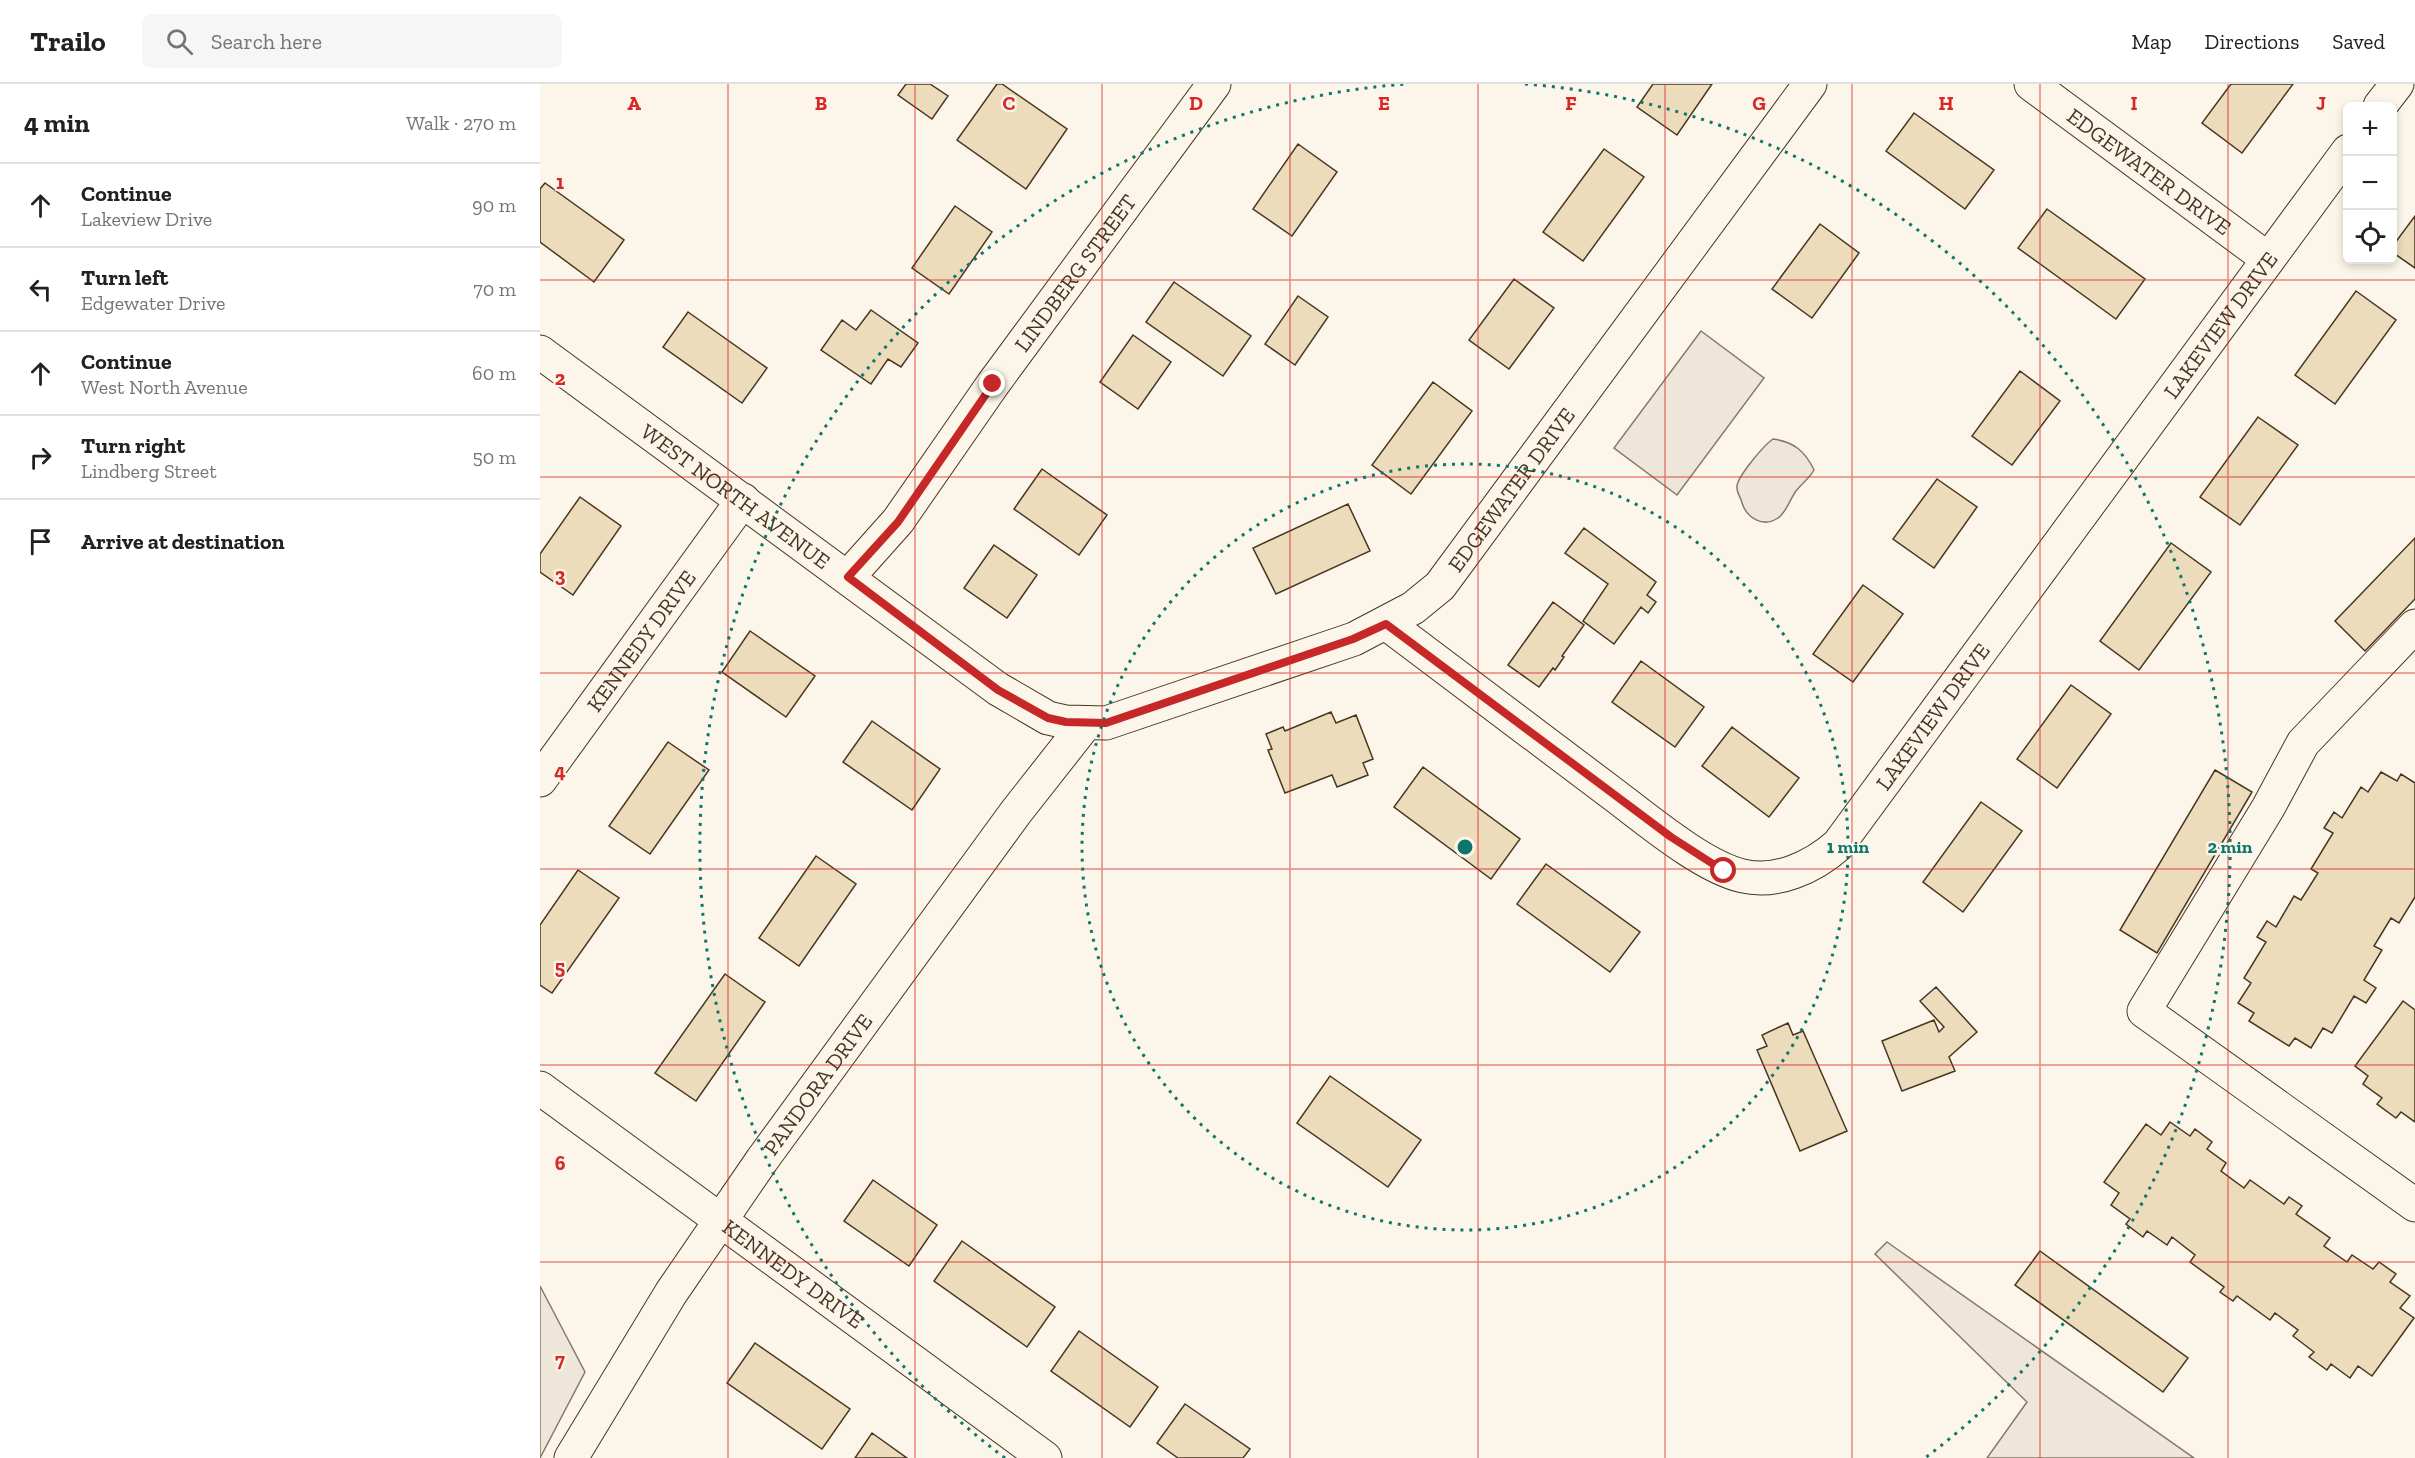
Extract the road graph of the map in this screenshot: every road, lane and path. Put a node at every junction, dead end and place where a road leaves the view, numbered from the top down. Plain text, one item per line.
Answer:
1 (1214, 84) edge
2 (1810, 84) edge
3 (2031, 84) edge
4 (2397, 84) edge
5 (2383, 102) edge
6 (2344, 156) edge
7 (2268, 259) junction
8 (540, 352) edge
9 (743, 500) junction
10 (848, 577) junction
11 (1386, 624) junction
12 (2415, 626) edge
13 (1086, 723) junction
14 (540, 780) edge
15 (540, 1088) edge
16 (2415, 1205) edge
17 (720, 1221) junction
18 (571, 1458) edge
19 (1045, 1458) edge

1 - 10 street, LINDBERG STREET
2 - 11 street, EDGEWATER DRIVE
3 - 7 street, EDGEWATER DRIVE
4 - 5 street
6 - 7 street, LAKEVIEW DRIVE
7 - 11 street, LAKEVIEW DRIVE
8 - 9 street, WEST NORTH AVENUE
9 - 10 street, WEST NORTH AVENUE
9 - 14 street, KENNEDY DRIVE
10 - 13 street, WEST NORTH AVENUE
11 - 13 street, EDGEWATER DRIVE
12 - 16 street
13 - 17 street, PANDORA DRIVE
15 - 17 street, KENNEDY DRIVE
17 - 18 street, PANDORA DRIVE
17 - 19 street, KENNEDY DRIVE

